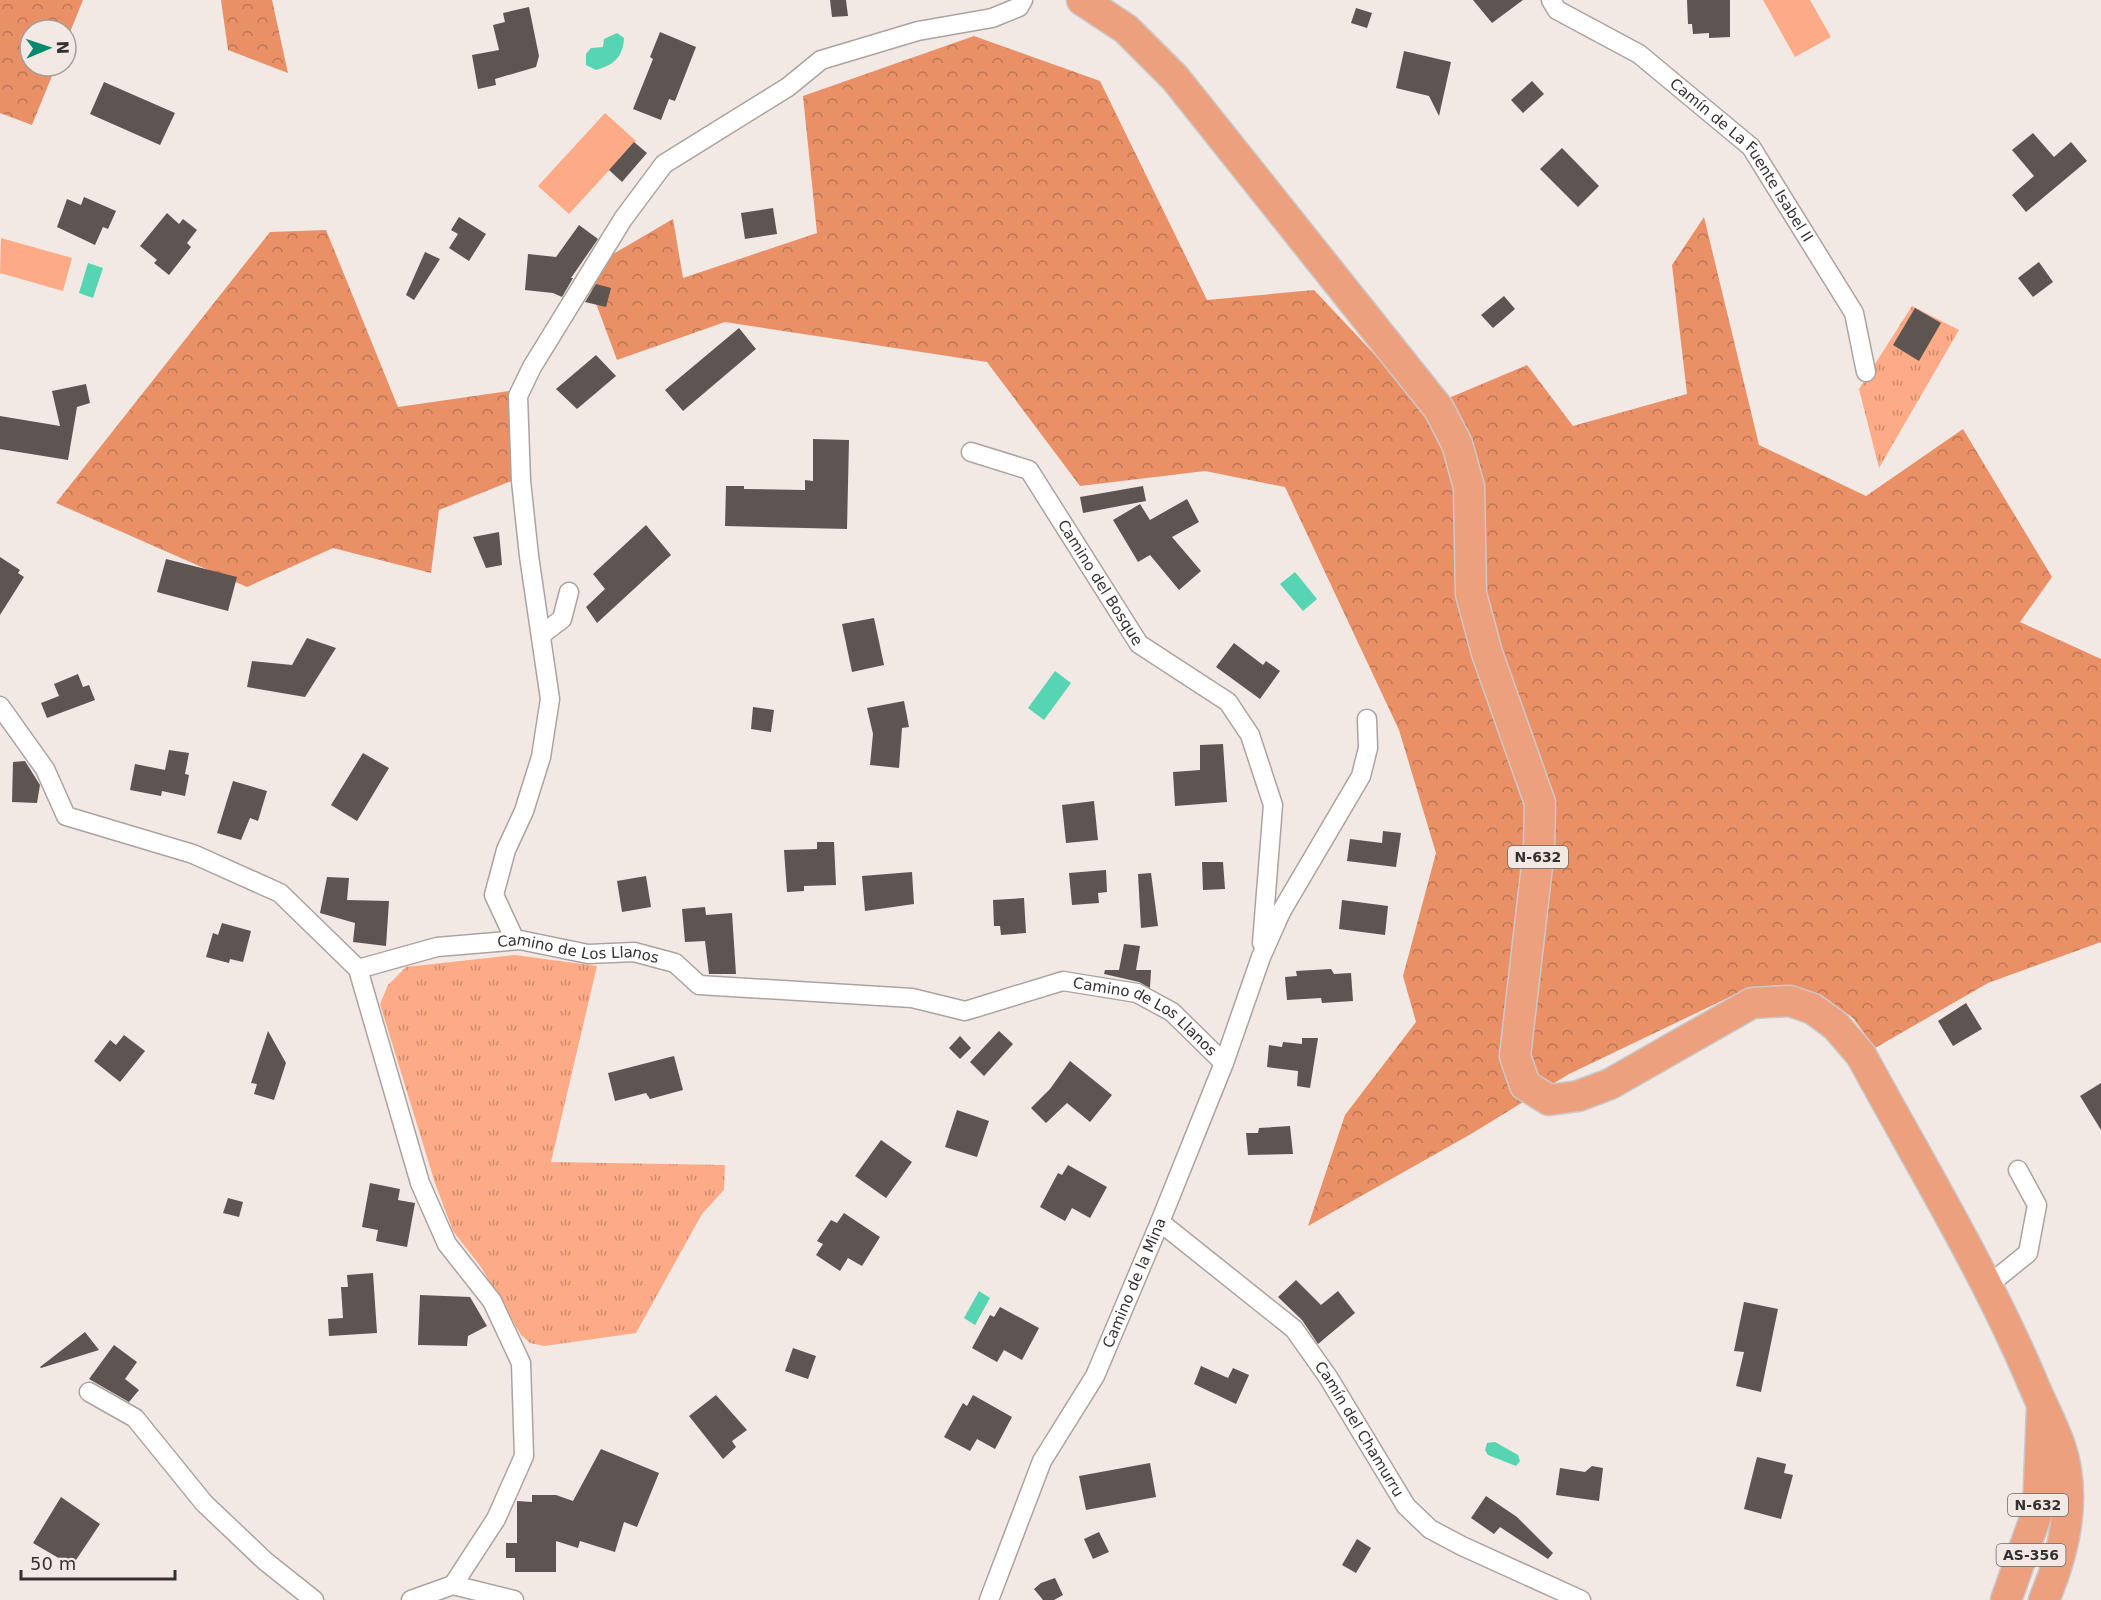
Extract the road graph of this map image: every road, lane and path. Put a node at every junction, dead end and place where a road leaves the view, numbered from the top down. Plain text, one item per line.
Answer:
1 (1023, 0) edge
2 (1082, 0) edge
3 (1551, 0) edge
4 (1866, 372) dead end
5 (971, 452) dead end
6 (569, 592) dead end
7 (541, 635) junction
8 (0, 706) edge
9 (1367, 719) dead end
10 (515, 940) junction
11 (1261, 957) junction
12 (358, 969) junction
13 (1224, 1063) junction
14 (2018, 1170) dead end
15 (1160, 1222) junction
16 (1986, 1287) junction
17 (89, 1392) dead end
18 (2042, 1405) junction
19 (2038, 1510) junction
20 (2059, 1561) junction
21 (453, 1585) junction
22 (314, 1600) edge
23 (411, 1600) edge
24 (514, 1600) edge
25 (989, 1600) edge
26 (1581, 1600) edge
27 (2006, 1600) edge
28 (2024, 1600) edge
29 (2044, 1600) edge
30 (2066, 1600) edge

1 - 7 street
2 - 16 highway, N-632
3 - 4 street, Camín de La Fuente Isabel II
5 - 11 street, Camino del Bosque
6 - 7 street
7 - 10 street
8 - 12 street
9 - 11 street
10 - 12 street, Camino de Los Llanos
10 - 13 street, Camino de Los Llanos
11 - 13 street, Camino de la Mina
12 - 21 street
13 - 15 street, Camino de la Mina
14 - 16 street
15 - 25 street, Camino de la Mina
15 - 26 street, Camín del Chamurru
16 - 18 highway, N-632
17 - 22 street
18 - 19 highway, N-632
18 - 20 highway, N-632
19 - 27 highway, N-632
19 - 28 highway, AS-356
20 - 29 highway, N-632
20 - 30 highway, AS-356
21 - 23 street
21 - 24 street

